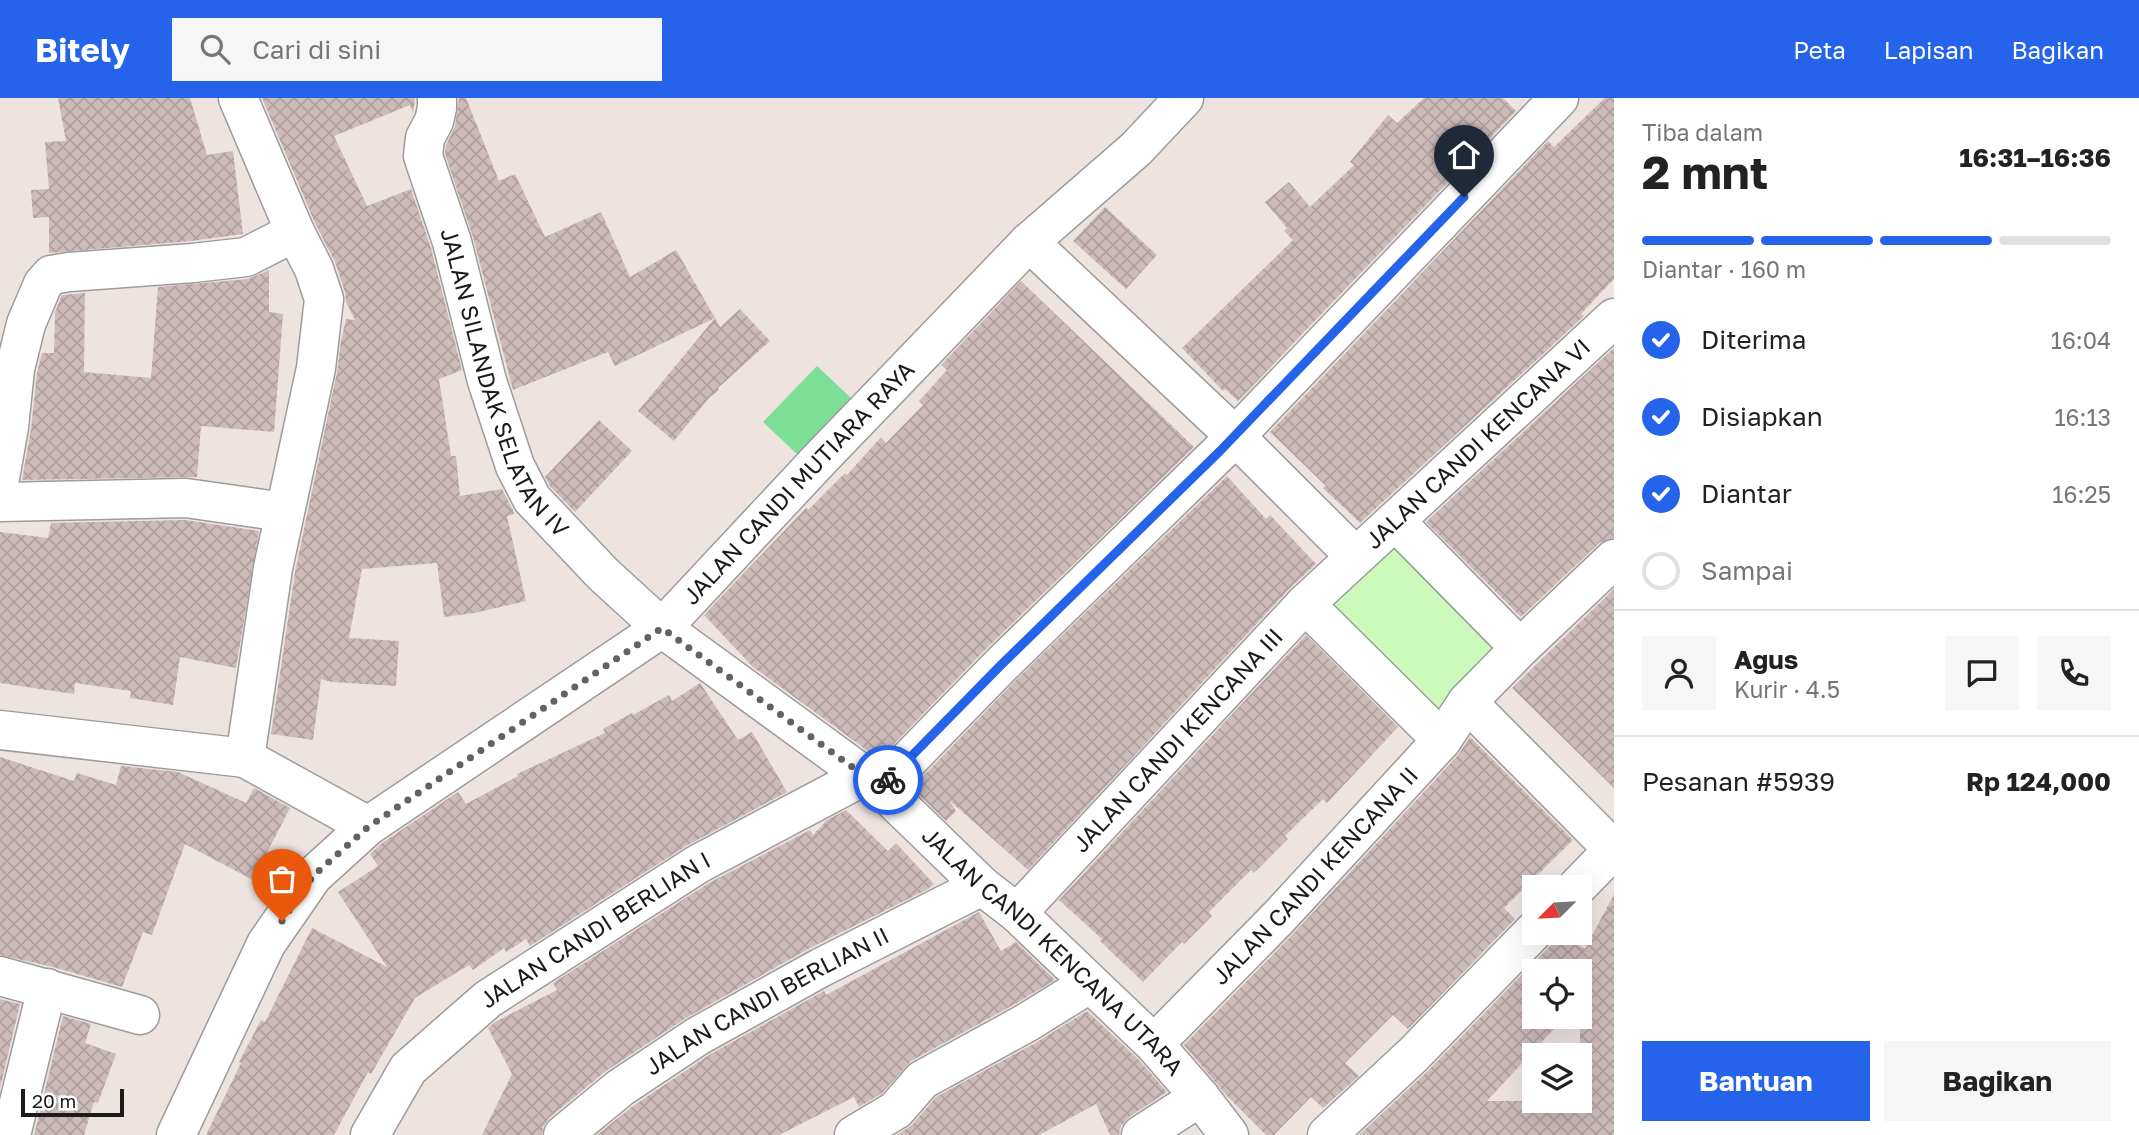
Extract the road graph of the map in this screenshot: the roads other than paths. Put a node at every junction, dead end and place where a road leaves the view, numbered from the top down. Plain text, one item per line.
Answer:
1 (238, 98) edge
2 (437, 98) edge
3 (1184, 98) edge
4 (1559, 98) edge
5 (295, 232) junction
6 (1022, 249) junction
7 (1614, 318) edge
8 (1228, 443) junction
9 (0, 478) edge
10 (0, 502) edge
11 (284, 512) junction
12 (1395, 521) junction
13 (1614, 559) edge
14 (1348, 563) junction
15 (1305, 604) junction
16 (649, 617) junction
17 (1520, 648) junction
18 (1474, 696) junction
19 (0, 730) edge
20 (1442, 740) junction
21 (245, 758) junction
22 (873, 782) junction
23 (1614, 818) edge
24 (368, 827) junction
25 (1614, 849) edge
26 (1589, 875) edge
27 (982, 886) junction
28 (1017, 913) junction
29 (1522, 943) edge
30 (0, 976) edge
31 (1088, 984) junction
32 (47, 989) junction
33 (140, 1015) dead end
34 (1154, 1044) junction
35 (1200, 1097) junction
36 (11, 1135) edge
37 (176, 1135) edge
38 (370, 1135) edge
39 (563, 1135) edge
40 (854, 1135) edge
41 (1141, 1135) edge
42 (1229, 1135) edge
43 (1327, 1135) edge

1 - 5 street
2 - 16 street, JALAN SILANDAK SELATAN IV
3 - 6 street, JALAN CANDI MUTIARA RAYA
4 - 8 street, JALAN CANDI BERLIAN I
5 - 9 street
5 - 11 street
6 - 8 street
6 - 16 street, JALAN CANDI MUTIARA RAYA
7 - 12 street, JALAN CANDI KENCANA VI
8 - 14 street
8 - 22 street, JALAN CANDI BERLIAN I
10 - 11 street
11 - 21 street
12 - 14 street, JALAN CANDI KENCANA VI
12 - 17 street
13 - 17 street, JALAN CANDI KENCANA II
14 - 15 street, JALAN CANDI KENCANA III
15 - 20 street
15 - 28 street, JALAN CANDI KENCANA III
16 - 22 street, JALAN CANDI KENCANA UTARA
16 - 24 street, JALAN CANDI MUTIARA RAYA
17 - 18 street, JALAN CANDI KENCANA II
18 - 20 street, JALAN CANDI KENCANA II
18 - 23 street
18 - 25 street
19 - 21 street
20 - 34 street, JALAN CANDI KENCANA II
21 - 24 street
22 - 27 street, JALAN CANDI KENCANA UTARA
22 - 38 street, JALAN CANDI BERLIAN I
24 - 37 street, JALAN CANDI MUTIARA RAYA
25 - 26 street
27 - 28 street, JALAN CANDI KENCANA UTARA
27 - 39 street, JALAN CANDI BERLIAN II
28 - 31 street, JALAN CANDI KENCANA UTARA
29 - 43 street
30 - 32 street
31 - 34 street, JALAN CANDI KENCANA UTARA
31 - 40 street
32 - 33 street
32 - 36 street
34 - 35 street, JALAN CANDI KENCANA UTARA
35 - 41 street
35 - 42 street, JALAN CANDI KENCANA UTARA

